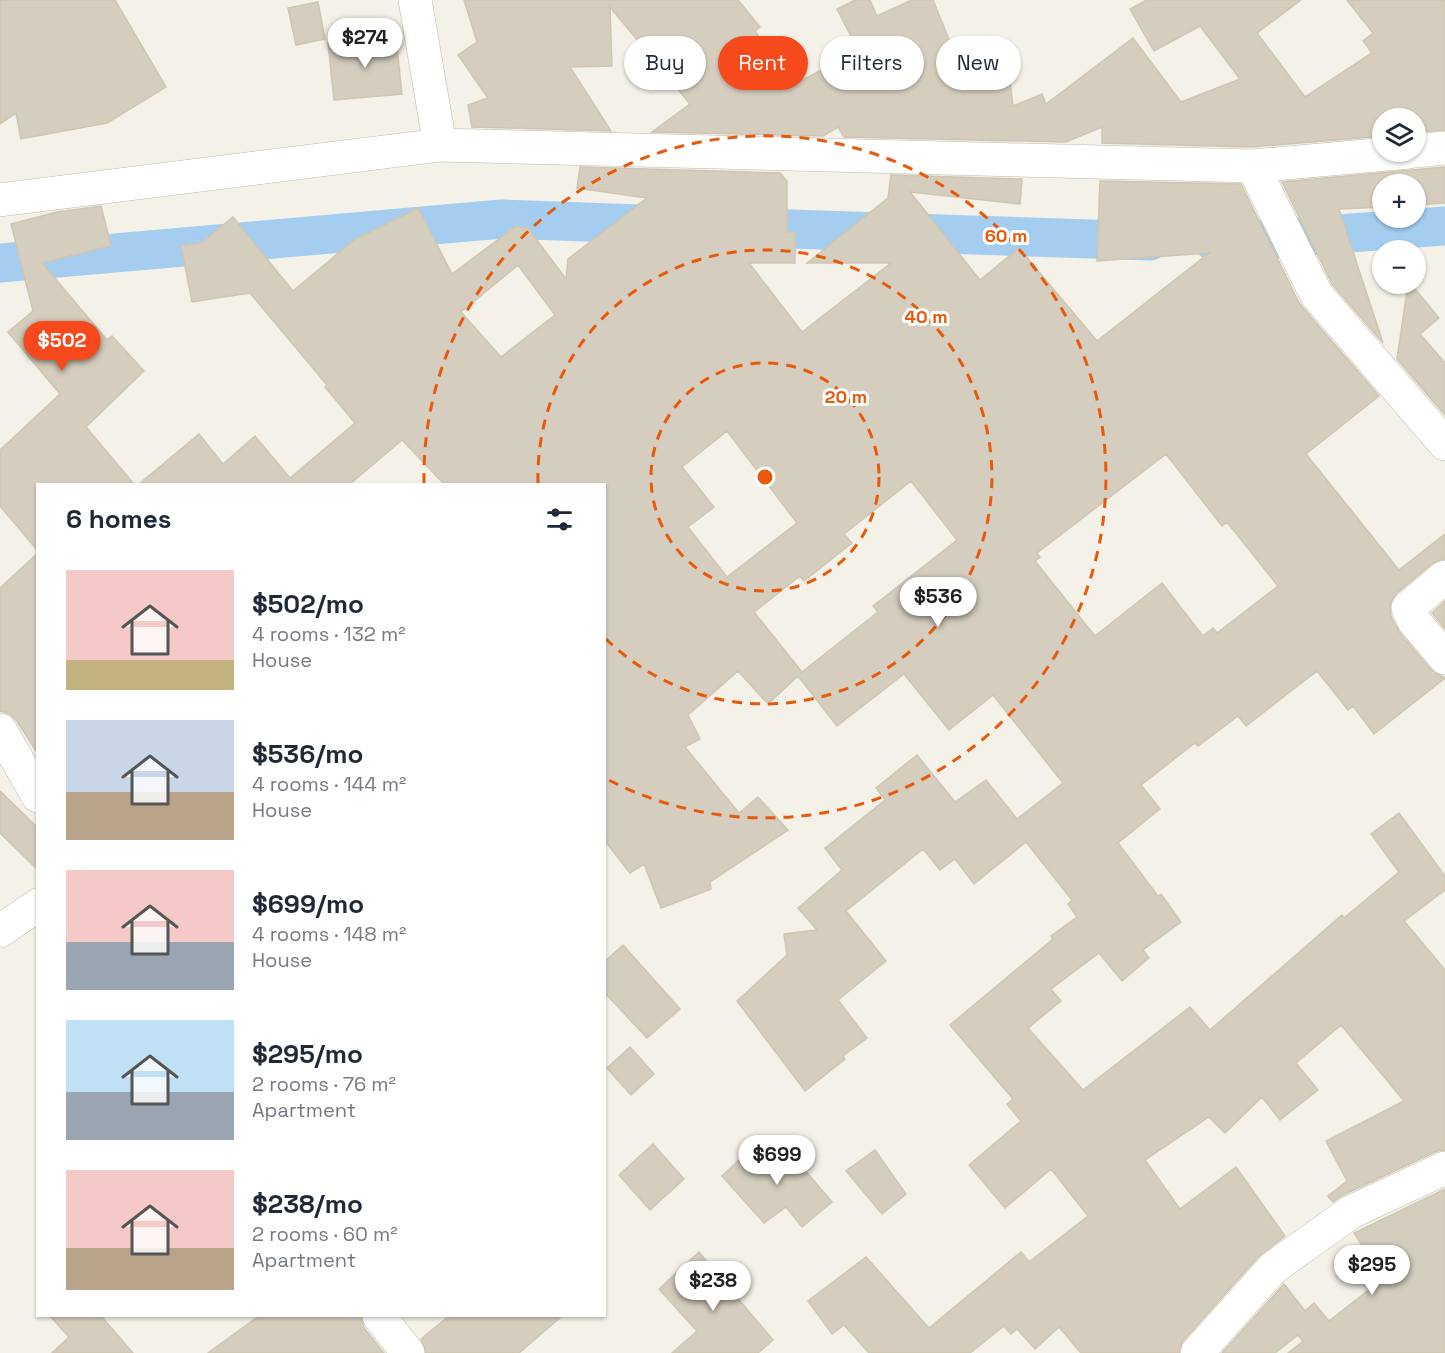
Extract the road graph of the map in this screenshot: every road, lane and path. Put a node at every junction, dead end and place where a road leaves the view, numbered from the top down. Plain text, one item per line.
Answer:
1 (414, 0) edge
2 (440, 145) junction
3 (1445, 148) edge
4 (1426, 150) edge
5 (1372, 155) edge
6 (1253, 166) junction
7 (0, 200) edge
8 (1445, 444) edge
9 (1445, 577) edge
10 (1445, 658) edge
11 (0, 730) edge
12 (36, 793) edge
13 (36, 906) edge
14 (0, 931) edge
15 (1445, 1168) edge
16 (380, 1317) edge
17 (408, 1353) edge
18 (1197, 1353) edge

1 - 2 street
2 - 6 street
2 - 7 street
3 - 4 street
5 - 6 street
6 - 8 street
9 - 10 street
11 - 12 street
13 - 14 street
15 - 18 street
16 - 17 street

